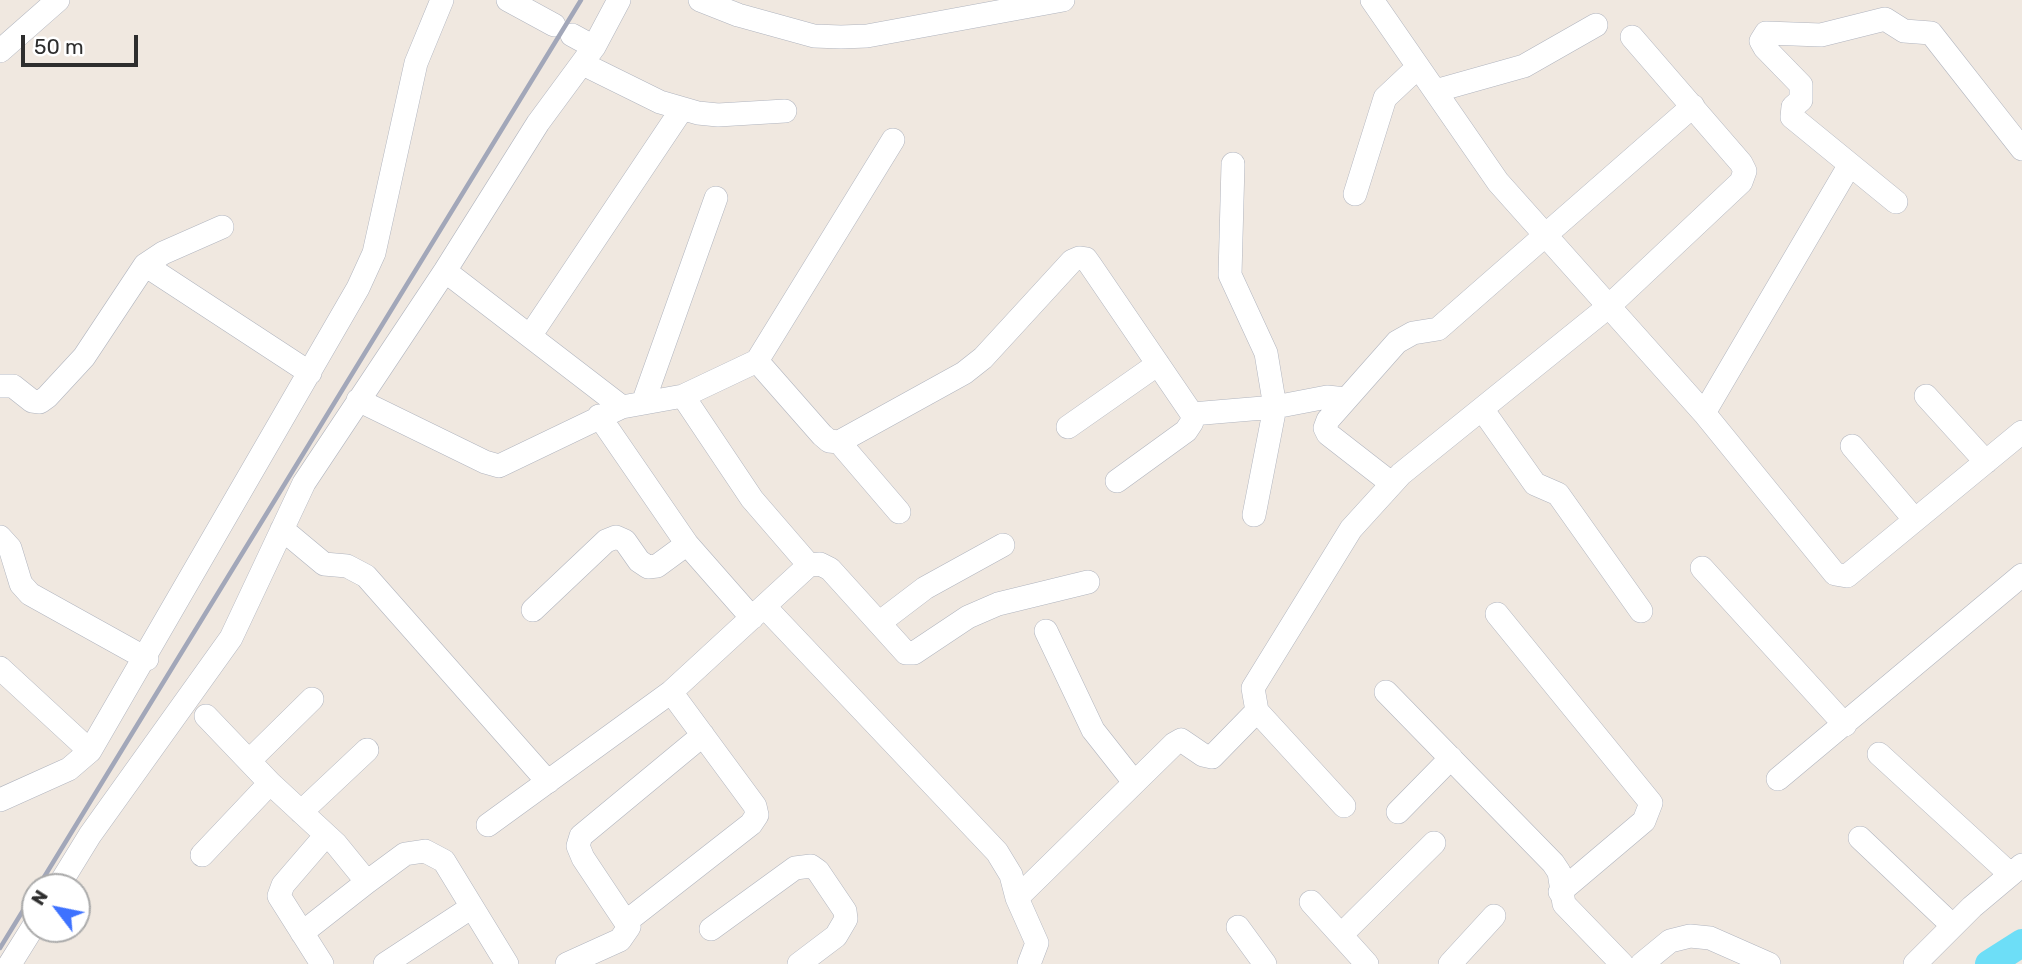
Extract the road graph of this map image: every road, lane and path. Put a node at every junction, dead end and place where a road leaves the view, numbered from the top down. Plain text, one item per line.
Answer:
1 (58, 0) edge
2 (442, 0) edge
3 (508, 0) edge
4 (619, 0) edge
5 (700, 0) edge
6 (1063, 0) edge
7 (1372, 0) edge
8 (1596, 25) dead end
9 (1632, 37) dead end
10 (2, 44) edge
11 (589, 56) junction
12 (1418, 66) junction
13 (1435, 91) junction
14 (1693, 106) junction
15 (682, 109) junction
16 (785, 111) dead end
17 (893, 140) dead end
18 (2022, 149) edge
19 (1233, 164) dead end
20 (1849, 166) junction
21 (1355, 194) dead end
22 (716, 198) dead end
23 (1896, 202) dead end
24 (222, 227) dead end
25 (1545, 236) junction
26 (145, 265) junction
27 (445, 271) junction
28 (1608, 307) junction
29 (530, 336) junction
30 (757, 361) junction
31 (1158, 364) junction
32 (310, 373) junction
33 (0, 386) edge
34 (683, 396) junction
35 (1926, 396) dead end
36 (1346, 399) junction
37 (358, 400) junction
38 (633, 405) junction
39 (1275, 407) junction
40 (1482, 409) junction
41 (1704, 413) junction
42 (1192, 414) junction
43 (599, 416) junction
44 (1068, 426) dead end
45 (2022, 432) edge
46 (839, 442) junction
47 (1852, 446) dead end
48 (1986, 462) junction
49 (1117, 481) dead end
50 (1391, 483) junction
51 (899, 512) dead end
52 (1254, 515) dead end
53 (1915, 520) junction
54 (282, 528) junction
55 (0, 537) edge
56 (687, 544) junction
57 (1003, 545) dead end
58 (809, 565) junction
59 (1702, 568) dead end
60 (2022, 575) edge
61 (1088, 582) dead end
62 (533, 610) dead end
63 (1641, 611) dead end
64 (759, 612) junction
65 (1497, 614) dead end
66 (879, 623) junction
67 (1046, 631) dead end
68 (147, 659) junction
69 (0, 668) edge
70 (671, 692) junction
71 (1387, 692) dead end
72 (312, 699) dead end
73 (1257, 712) junction
74 (206, 716) dead end
75 (1844, 725) junction
76 (703, 736) junction
77 (367, 750) dead end
78 (90, 751) junction
79 (1879, 754) dead end
80 (1451, 758) junction
81 (249, 761) junction
82 (1778, 779) dead end
83 (548, 782) junction
84 (1134, 782) junction
85 (270, 783) junction
86 (0, 800) edge
87 (1344, 806) dead end
88 (301, 812) junction
89 (1398, 812) dead end
90 (488, 825) dead end
91 (326, 835) junction
92 (1860, 838) dead end
93 (1434, 843) dead end
94 (202, 855) dead end
95 (2016, 870) edge
96 (67, 873) edge
97 (367, 882) junction
98 (1560, 892) junction
99 (1017, 898) junction
100 (1311, 902) dead end
101 (472, 906) junction
102 (1494, 916) dead end
103 (627, 921) junction
104 (1953, 926) junction
105 (1238, 927) dead end
106 (711, 929) dead end
107 (302, 933) junction
108 (1340, 935) junction
109 (23, 943) edge
110 (10, 964) edge
111 (322, 964) edge
112 (386, 964) edge
113 (507, 964) edge
114 (567, 964) edge
115 (799, 964) edge
116 (1029, 964) edge
117 (1265, 964) edge
118 (1367, 964) edge
119 (1450, 964) edge
120 (1622, 964) edge
121 (1642, 964) edge
122 (1769, 964) edge
123 (1915, 964) edge

1 - 10 street
2 - 32 street
3 - 11 street
4 - 11 street
5 - 6 street
7 - 12 street
8 - 13 street
9 - 14 street
11 - 15 street
11 - 27 street
12 - 13 street
12 - 21 street
13 - 25 street
14 - 25 street
14 - 28 street
15 - 16 street
15 - 29 street
17 - 30 street
18 - 20 street
19 - 39 street
20 - 23 street
20 - 41 street
22 - 38 street
24 - 26 street
25 - 28 street
25 - 36 street
26 - 32 street
26 - 33 street
27 - 29 street
27 - 37 street
28 - 40 street
28 - 41 street
29 - 38 street
30 - 34 street
30 - 46 street
31 - 42 street
31 - 44 street
31 - 46 street
32 - 68 street
34 - 38 street
34 - 58 street
35 - 48 street
36 - 39 street
36 - 50 street
37 - 43 street
37 - 54 street
38 - 43 street
39 - 42 street
39 - 52 street
40 - 50 street
40 - 63 street
41 - 53 street
42 - 49 street
43 - 56 street
45 - 48 street
46 - 51 street
47 - 53 street
48 - 53 street
50 - 73 street
54 - 83 street
54 - 96 street
55 - 68 street
56 - 62 street
56 - 64 street
57 - 66 street
58 - 64 street
58 - 66 street
59 - 75 street
60 - 75 street
61 - 66 street
64 - 70 street
64 - 99 street
65 - 98 street
67 - 84 street
68 - 78 street
69 - 78 street
70 - 76 street
70 - 83 street
71 - 80 street
72 - 81 street
73 - 84 street
73 - 87 street
74 - 81 street
75 - 82 street
76 - 103 street
76 - 103 street
77 - 88 street
78 - 86 street
79 - 95 street
80 - 89 street
80 - 98 street
81 - 85 street
83 - 90 street
84 - 99 street
85 - 88 street
85 - 94 street
88 - 91 street
91 - 97 street
91 - 107 street
92 - 104 street
93 - 108 street
95 - 104 street
97 - 101 street
97 - 107 street
98 - 120 street
99 - 116 street
100 - 108 street
101 - 112 street
101 - 113 street
102 - 119 street
103 - 114 street
104 - 123 street
105 - 117 street
106 - 115 street
107 - 111 street
108 - 118 street
109 - 110 street
121 - 122 street

